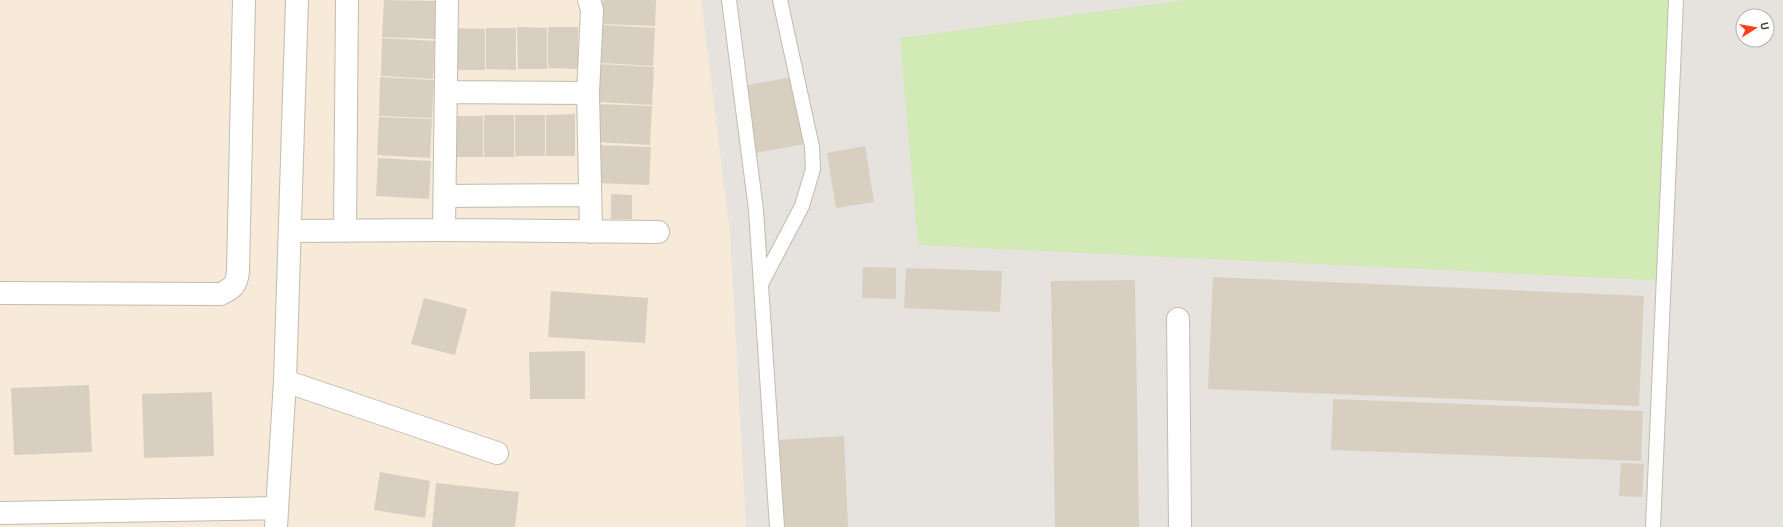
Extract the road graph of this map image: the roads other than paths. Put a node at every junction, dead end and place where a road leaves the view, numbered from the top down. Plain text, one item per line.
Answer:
1 (244, 0) edge
2 (297, 0) edge
3 (347, 0) edge
4 (447, 0) edge
5 (589, 0) edge
6 (729, 0) edge
7 (780, 0) edge
8 (1676, 0) edge
9 (446, 92) junction
10 (588, 93) junction
11 (590, 195) junction
12 (444, 196) junction
13 (345, 230) junction
14 (444, 230) junction
15 (290, 231) junction
16 (591, 232) junction
17 (658, 232) dead end
18 (761, 284) junction
19 (0, 293) edge
20 (1178, 319) dead end
21 (285, 381) junction
22 (497, 453) dead end
23 (0, 513) edge
24 (277, 518) edge
25 (777, 527) edge
26 (1180, 527) edge
27 (1653, 527) edge

1 - 19 street
2 - 15 street
3 - 13 street
4 - 9 street
5 - 10 street
6 - 18 lane
7 - 18 lane
8 - 27 lane
9 - 10 street
9 - 12 street
10 - 11 street
11 - 12 street
11 - 16 street
12 - 14 street
13 - 14 street
13 - 15 street
14 - 16 street
15 - 21 street
16 - 17 street
18 - 25 lane
20 - 26 street
21 - 22 street
21 - 24 street
23 - 24 street

